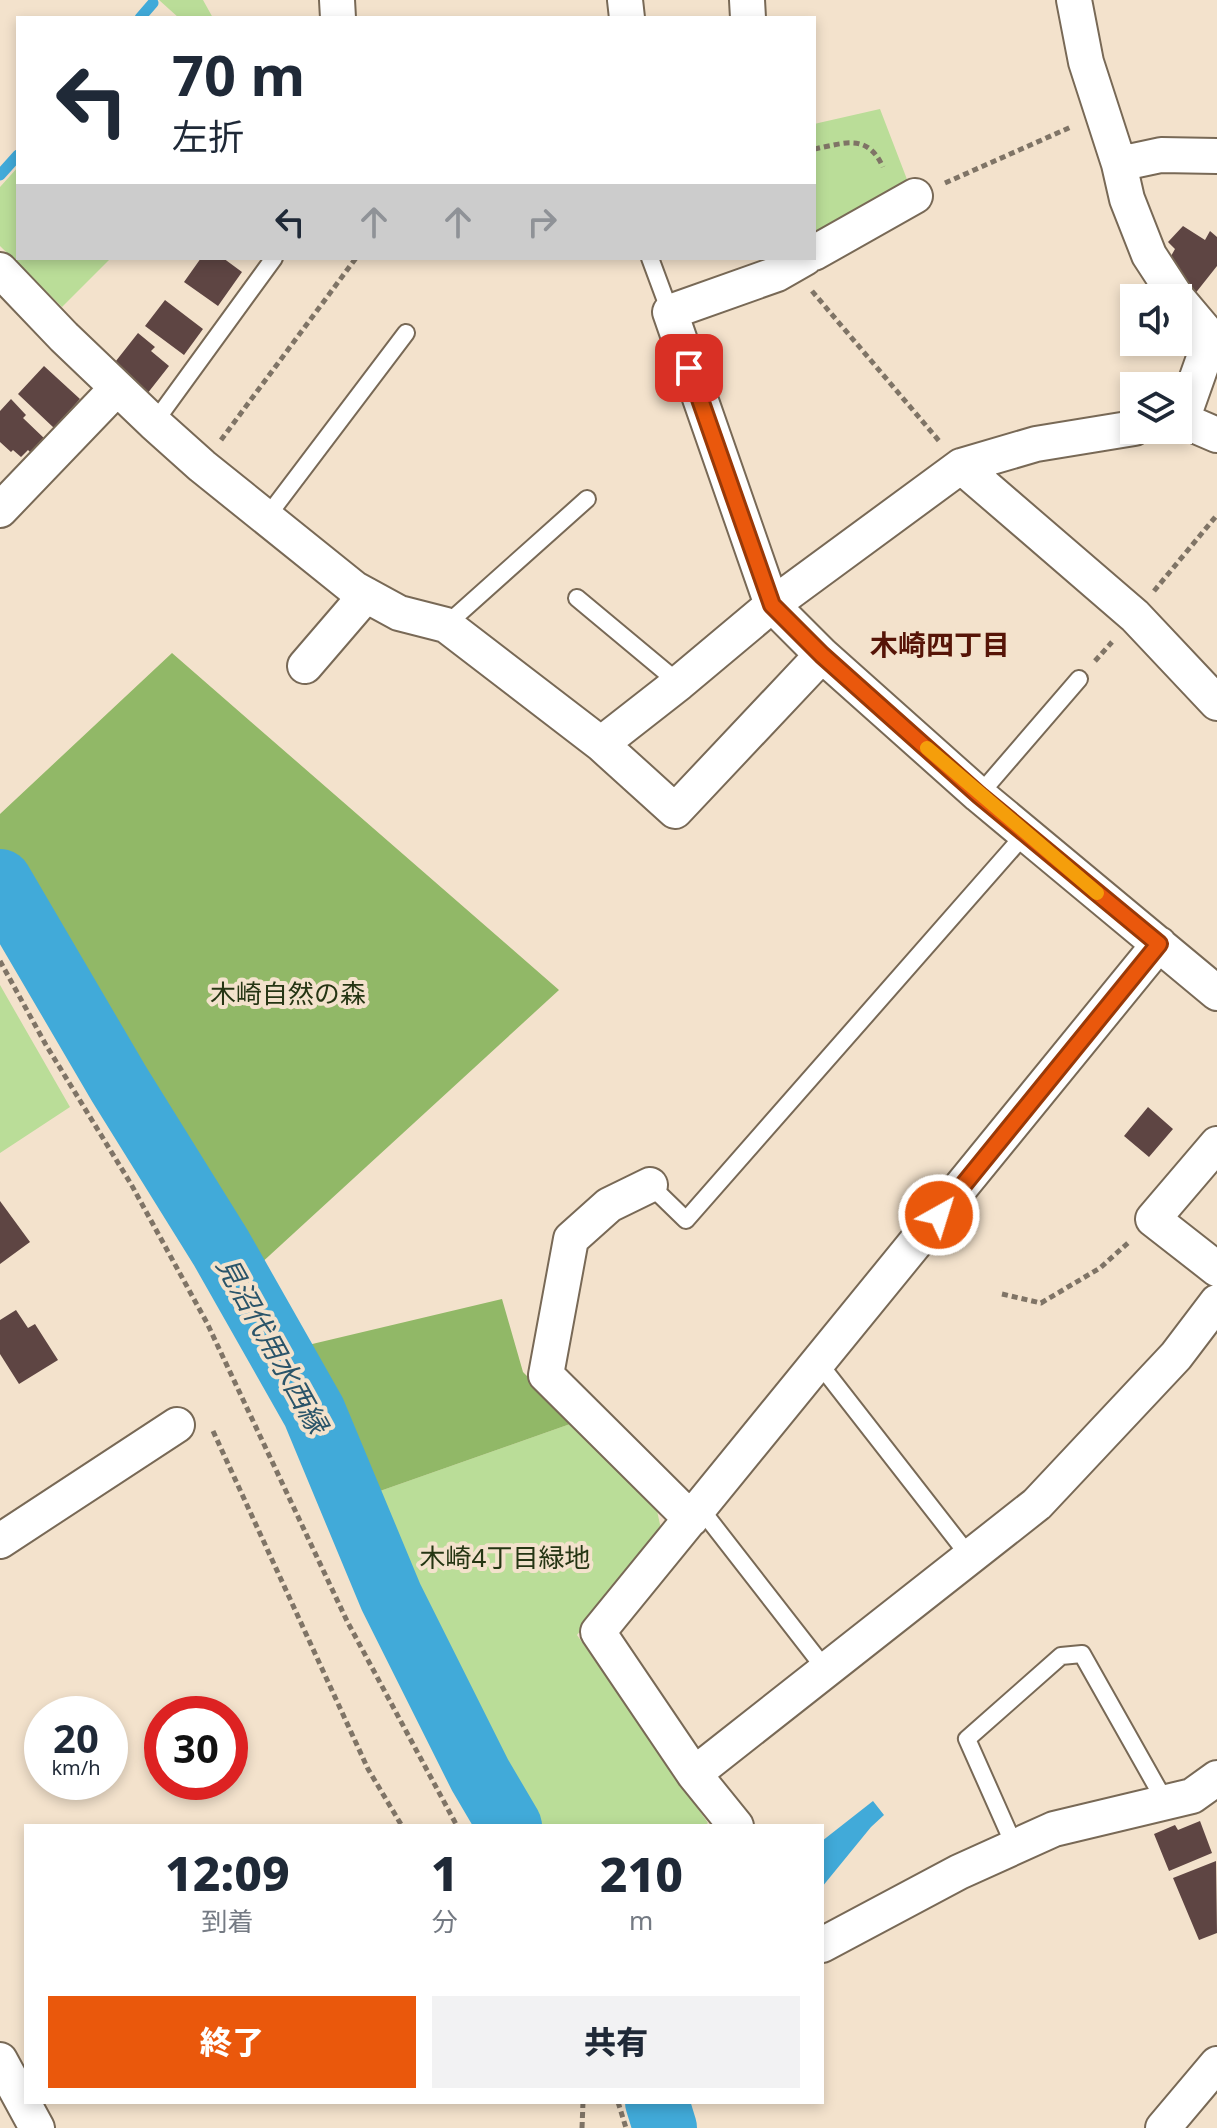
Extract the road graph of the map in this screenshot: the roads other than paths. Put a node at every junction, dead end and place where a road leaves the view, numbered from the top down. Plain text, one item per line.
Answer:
1 (1074, 0) edge
2 (1217, 156) edge
3 (1119, 164) junction
4 (915, 196) road end
5 (816, 252) edge
6 (273, 260) edge
7 (651, 260) edge
8 (801, 260) edge
9 (0, 270) edge
10 (1169, 284) edge
11 (670, 312) junction
12 (1192, 315) edge
13 (406, 333) dead end
14 (117, 388) junction
15 (1192, 389) edge
16 (154, 423) junction
17 (1192, 426) edge
18 (1120, 430) edge
19 (1217, 435) edge
20 (961, 466) junction
21 (587, 499) dead end
22 (0, 510) edge
23 (266, 518) junction
24 (366, 595) junction
25 (577, 598) dead end
26 (772, 605) junction
27 (446, 625) junction
28 (822, 655) junction
29 (305, 666) dead end
30 (1079, 679) dead end
31 (679, 683) junction
32 (1217, 703) edge
33 (601, 744) junction
34 (979, 795) junction
35 (1025, 834) junction
36 (1159, 944) junction
37 (1217, 993) edge
38 (1217, 1144) edge
39 (650, 1185) joint
40 (1217, 1269) edge
41 (1217, 1302) edge
42 (818, 1362) junction
43 (177, 1425) road end
44 (695, 1513) junction
45 (0, 1541) edge
46 (970, 1557) junction
47 (826, 1670) junction
48 (694, 1774) junction
49 (1217, 1778) edge
50 (1166, 1803) junction
51 (734, 1824) edge
52 (1015, 1847) junction
53 (824, 1939) edge
54 (0, 2060) edge
55 (1217, 2064) edge
56 (37, 2128) edge
57 (1163, 2128) edge

1 - 3 street
2 - 3 street
3 - 10 street
4 - 5 street
6 - 16 lane
7 - 11 lane
8 - 11 street
9 - 14 street
11 - 26 street
12 - 15 street
13 - 23 lane
14 - 16 street
14 - 22 street
16 - 23 street
17 - 19 street
18 - 20 street
20 - 26 street
20 - 32 street
21 - 27 lane
23 - 24 street
24 - 27 street
24 - 29 street
25 - 31 lane
26 - 28 street
26 - 31 street
27 - 33 street
28 - 33 street
28 - 34 street
30 - 34 lane
31 - 33 street
34 - 35 street
35 - 36 street
35 - 39 lane
36 - 37 street
36 - 42 street
38 - 40 street
39 - 44 street
41 - 46 street
42 - 44 street
42 - 46 lane
43 - 45 street
44 - 47 lane
44 - 48 street
46 - 47 street
47 - 48 street
48 - 51 street
49 - 50 street
50 - 52 street
50 - 52 lane
52 - 53 street
54 - 56 street
55 - 57 street

